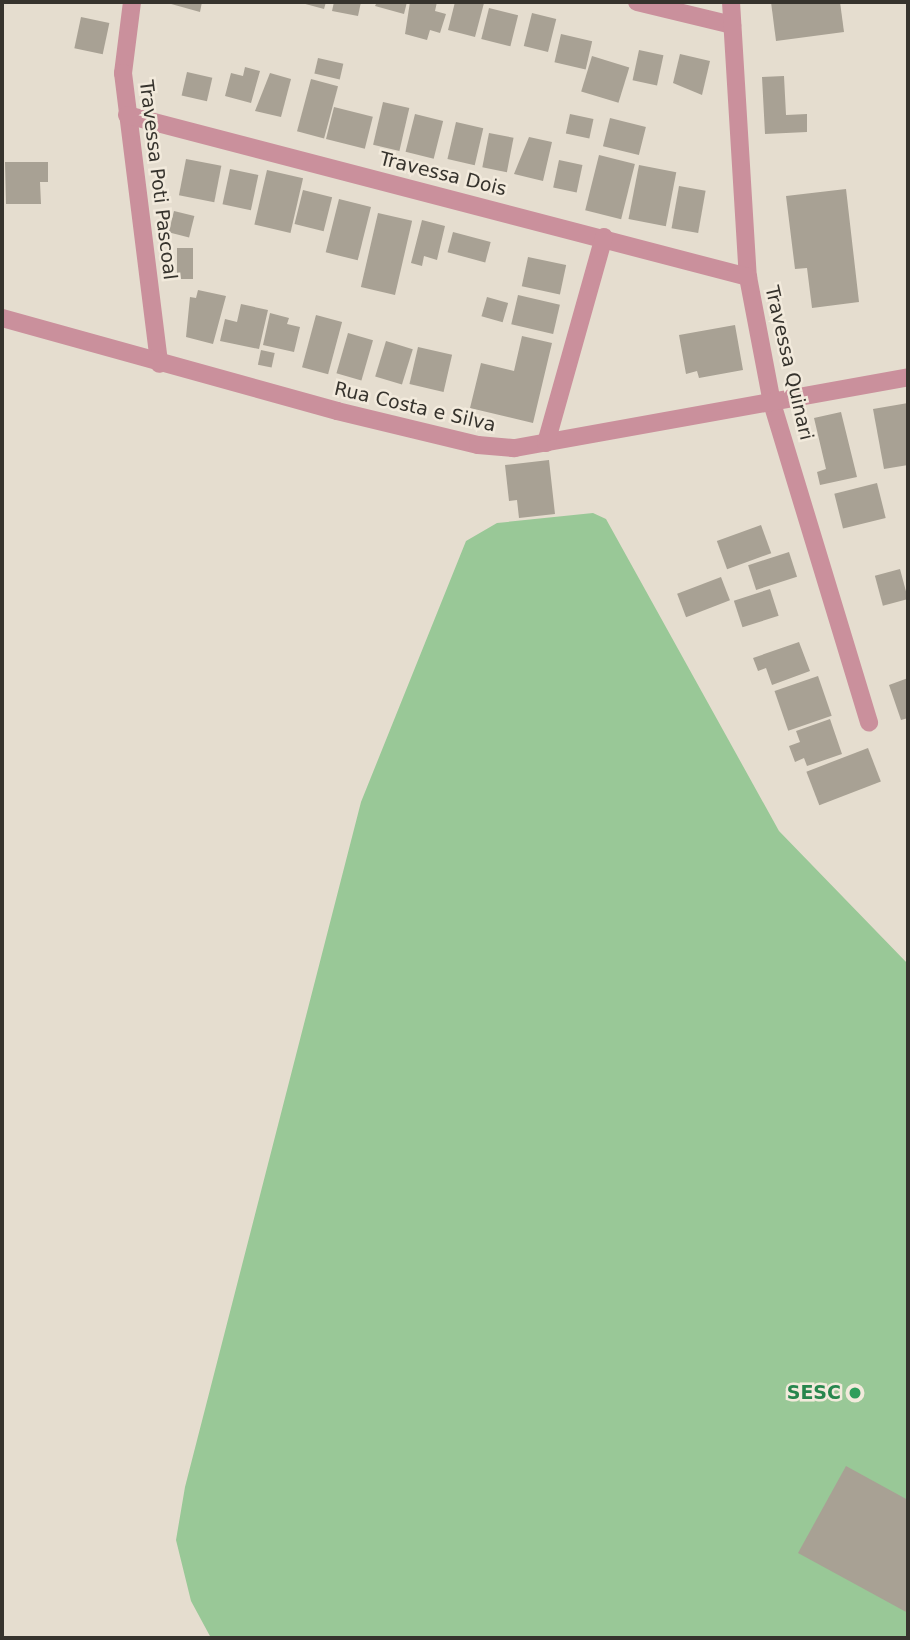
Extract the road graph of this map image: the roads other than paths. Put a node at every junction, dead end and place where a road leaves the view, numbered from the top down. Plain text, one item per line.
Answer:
1 (132, 2) edge
2 (638, 2) edge
3 (731, 2) edge
4 (732, 25) junction
5 (127, 115) junction
6 (604, 237) junction
7 (748, 277) junction
8 (2, 318) edge
9 (159, 364) junction
10 (908, 377) edge
11 (772, 403) junction
12 (546, 443) junction
13 (869, 723) dead end

1 - 5 street, Travessa Poti Pascoal
2 - 4 street
3 - 4 street, Travessa Quinari
4 - 7 street, Travessa Quinari
5 - 6 street, Travessa Dois
5 - 9 street, Travessa Poti Pascoal
6 - 7 street, Travessa Dois
6 - 12 street
7 - 11 street, Travessa Quinari
8 - 9 street, Rua Costa e Silva
9 - 12 street, Rua Costa e Silva
10 - 11 street, Rua Costa e Silva
11 - 12 street, Rua Costa e Silva
11 - 13 street, Travessa Quinari

